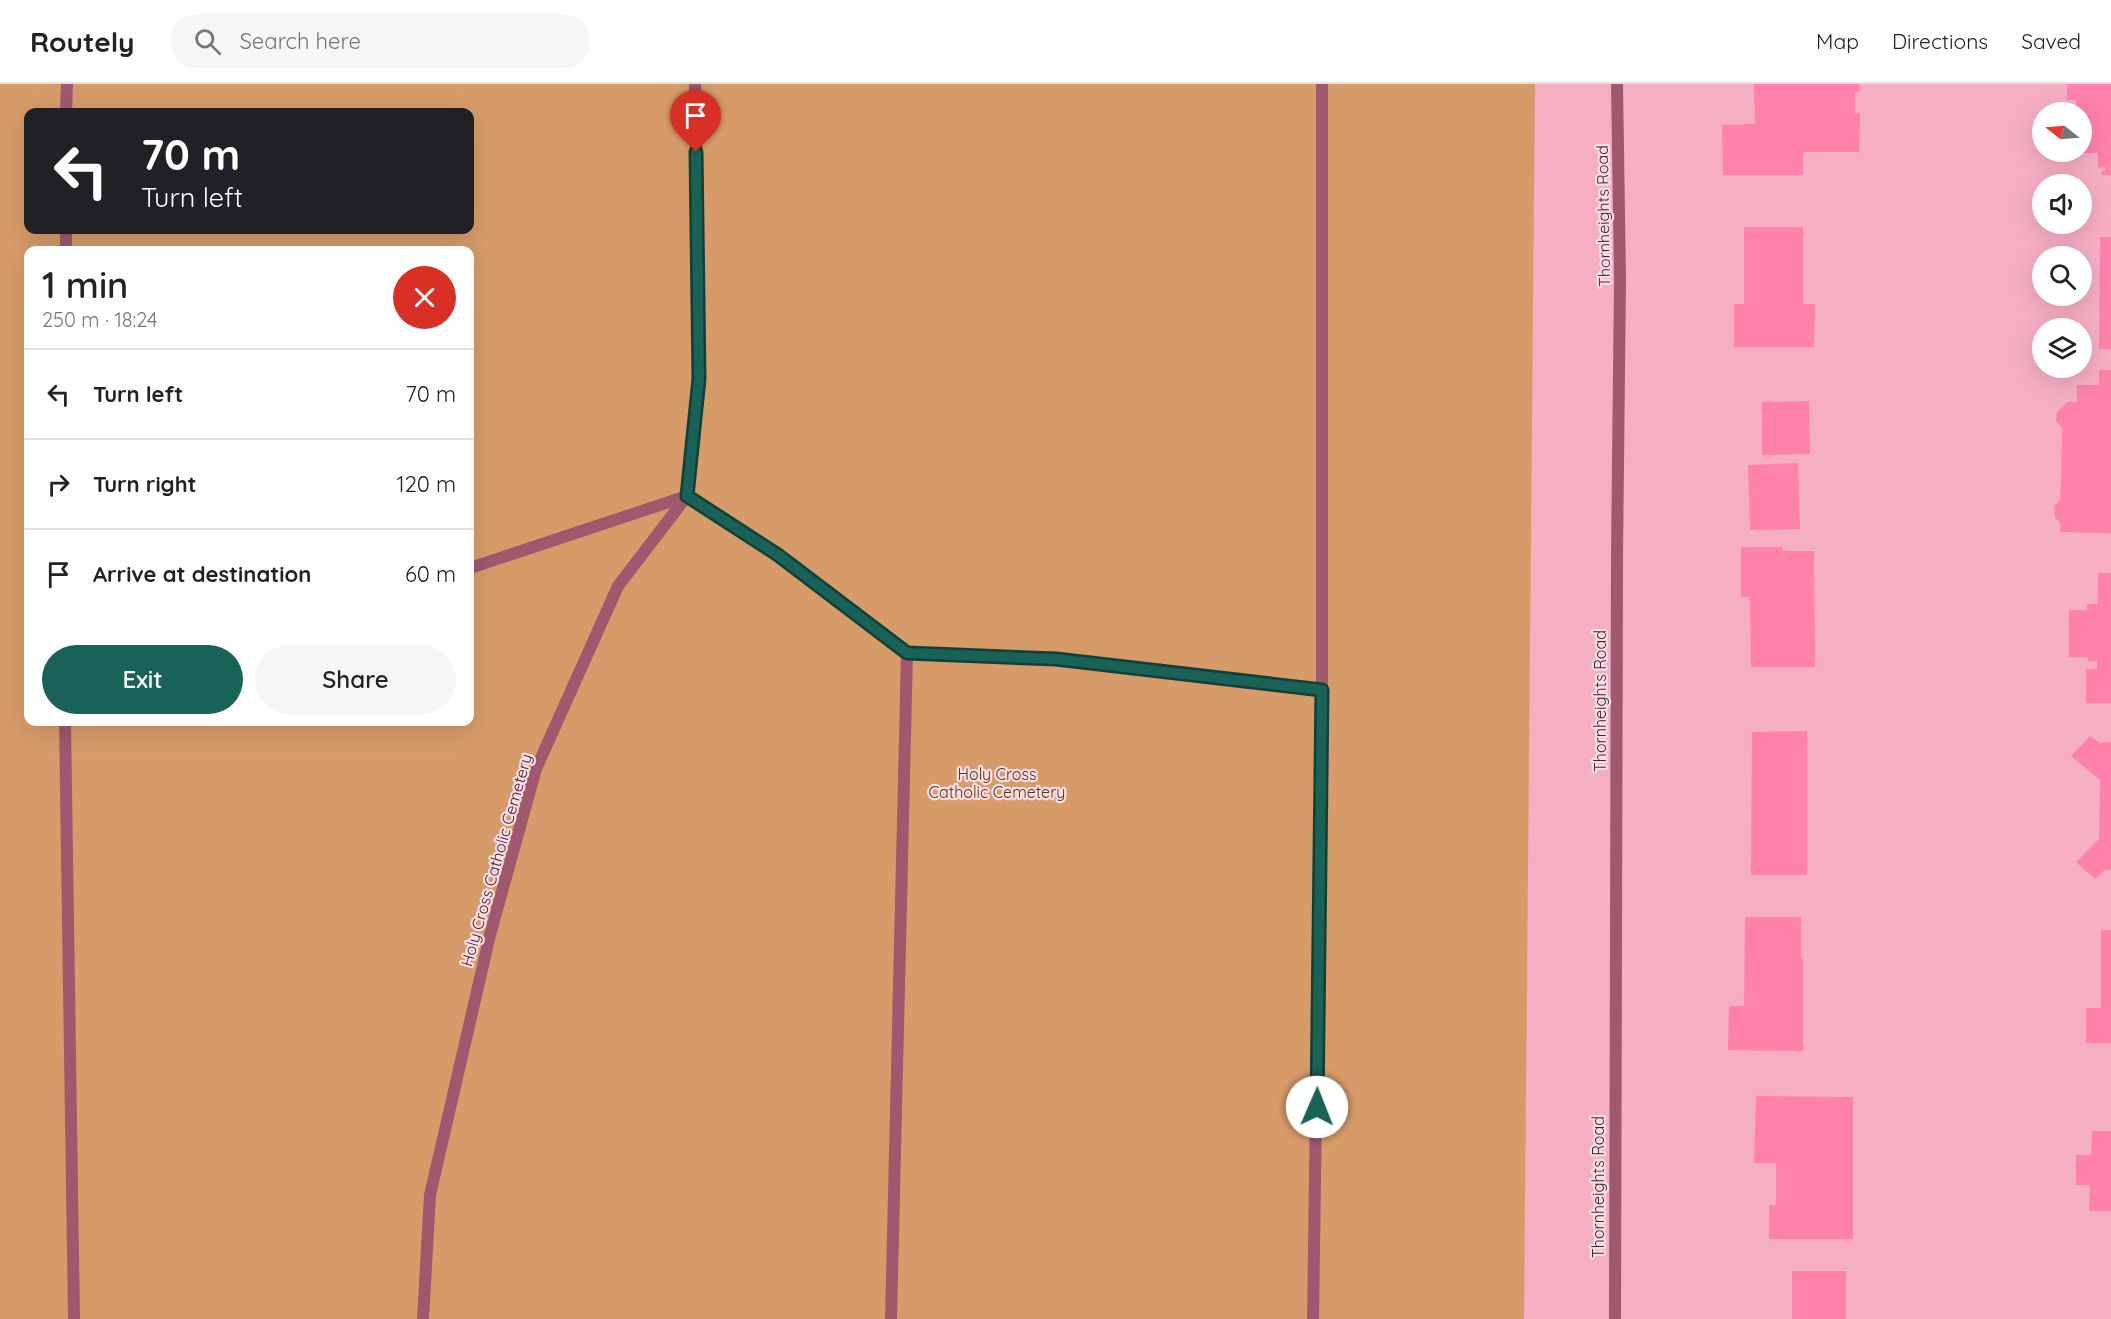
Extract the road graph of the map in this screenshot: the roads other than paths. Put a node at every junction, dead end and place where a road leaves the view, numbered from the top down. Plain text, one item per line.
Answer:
1 (67, 84) edge
2 (695, 84) edge
3 (1322, 84) edge
4 (1617, 84) edge
5 (66, 108) edge
6 (687, 496) junction
7 (474, 567) edge
8 (907, 653) junction
9 (1322, 690) junction
10 (65, 726) edge
11 (74, 1319) edge
12 (423, 1319) edge
13 (891, 1319) edge
14 (1313, 1319) edge
15 (1615, 1319) edge

1 - 5 street
2 - 6 street
3 - 9 street
4 - 15 street, Thornheights Road
6 - 7 street
6 - 8 street
6 - 12 street, Holy Cross Catholic Cemetery
8 - 9 street
8 - 13 street
9 - 14 street
10 - 11 street

